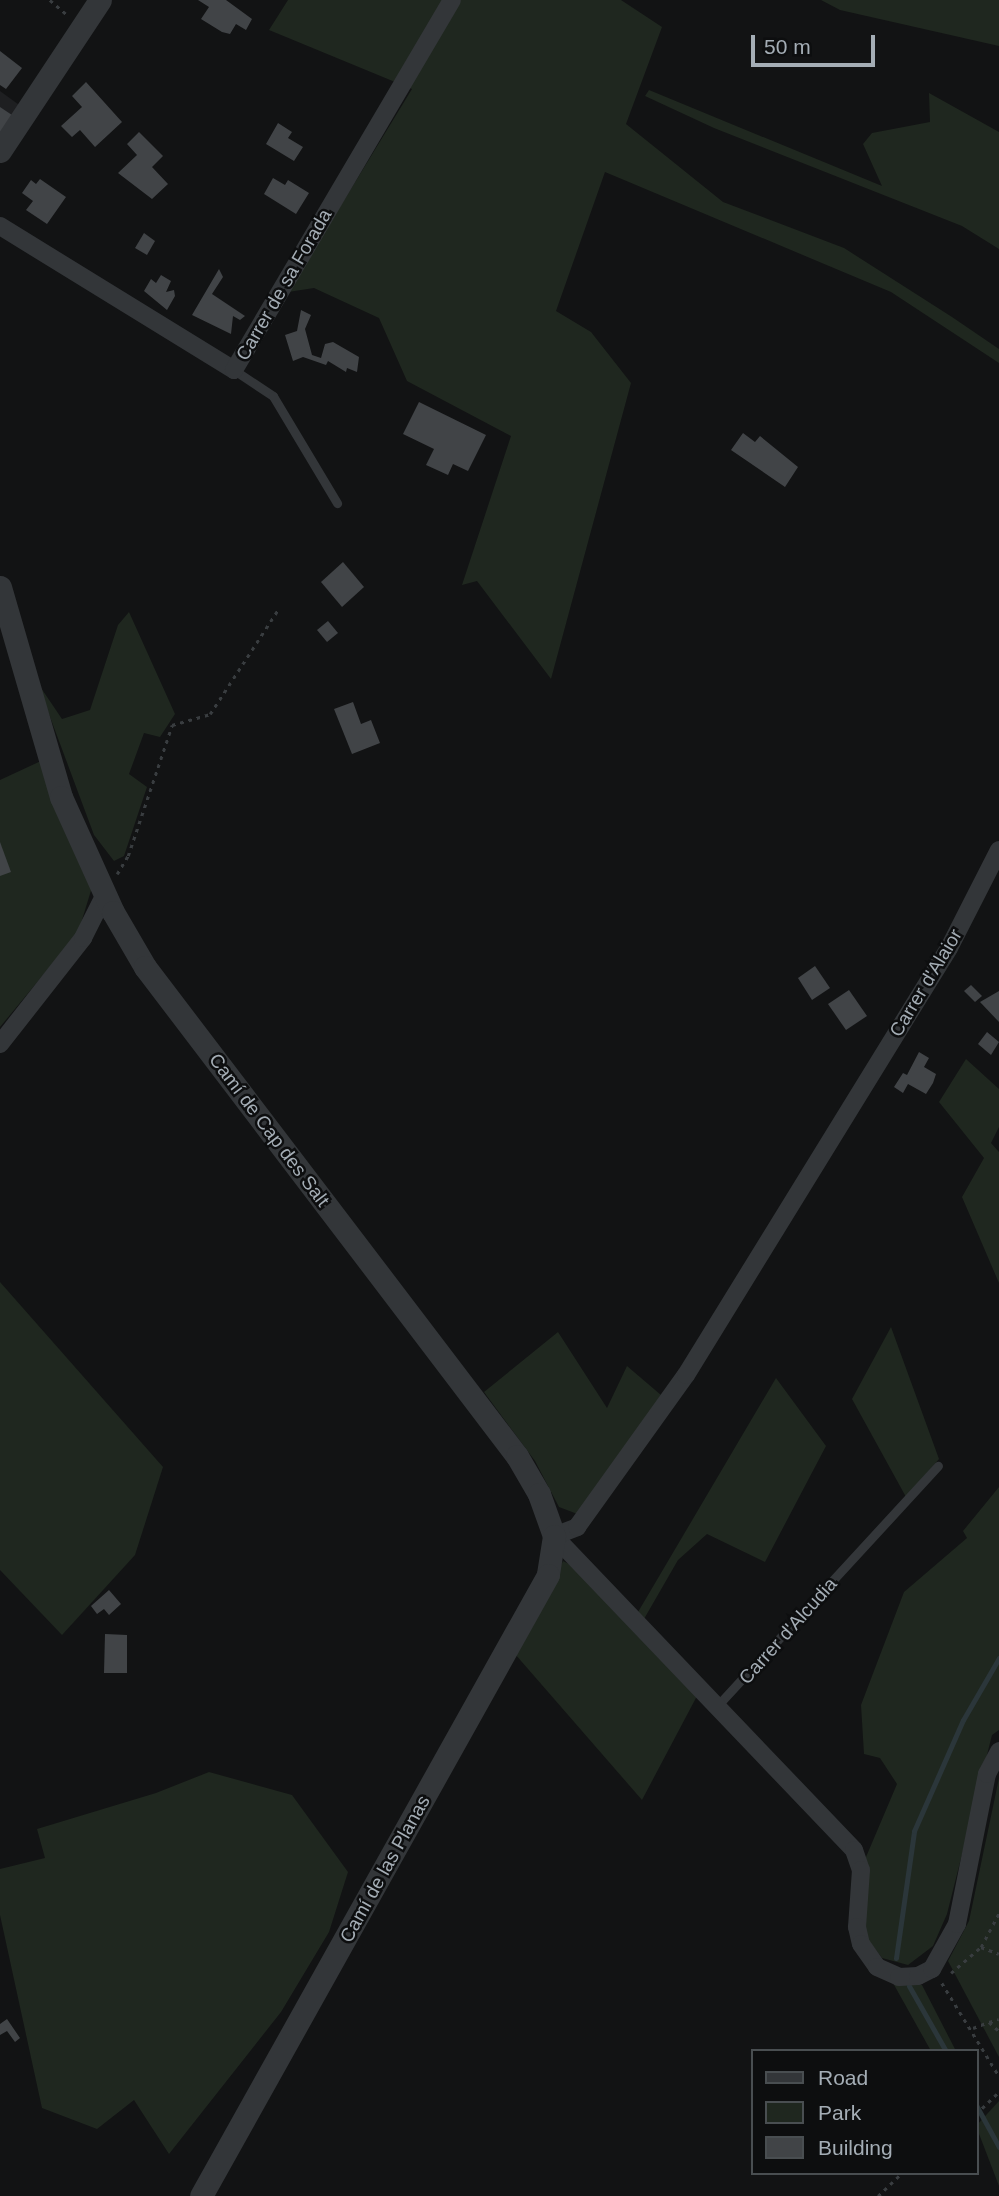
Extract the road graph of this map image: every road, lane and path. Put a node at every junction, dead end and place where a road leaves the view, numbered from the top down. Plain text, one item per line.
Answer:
1 (100, 0) edge
2 (452, 0) edge
3 (0, 151) edge
4 (0, 226) edge
5 (234, 370) junction
6 (337, 503) dead end
7 (0, 587) edge
8 (279, 608) dead end
9 (999, 850) edge
10 (105, 894) junction
11 (0, 1044) edge
12 (937, 1466) dead end
13 (554, 1536) junction
14 (718, 1705) junction
15 (999, 1751) edge
16 (999, 1913) edge
17 (981, 1947) junction
18 (999, 1954) edge
19 (937, 1975) junction
20 (999, 2019) edge
21 (989, 2022) junction
22 (973, 2028) junction
23 (999, 2031) edge
24 (999, 2076) edge
25 (999, 2092) edge
26 (978, 2112) edge
27 (900, 2175) edge
28 (201, 2196) edge
29 (878, 2196) edge

1 - 3 street
2 - 5 street, Carrer de sa Forada
4 - 5 street, Carrer de sa Forada
5 - 6 lane
7 - 10 street, Camí de Cap des Salt
8 - 10 path
9 - 13 street, Carrer d'Alaior
10 - 11 street
10 - 13 street, Camí de Cap des Salt
12 - 14 lane, Carrer d'Alcudia
13 - 14 street, Camí de Cap des Salt
13 - 28 street, Camí de las Planas
14 - 19 street
15 - 19 street
16 - 17 path
17 - 18 path
17 - 19 path
19 - 22 path
20 - 21 path
21 - 22 path
21 - 23 path
22 - 24 path
25 - 26 path
27 - 29 path

